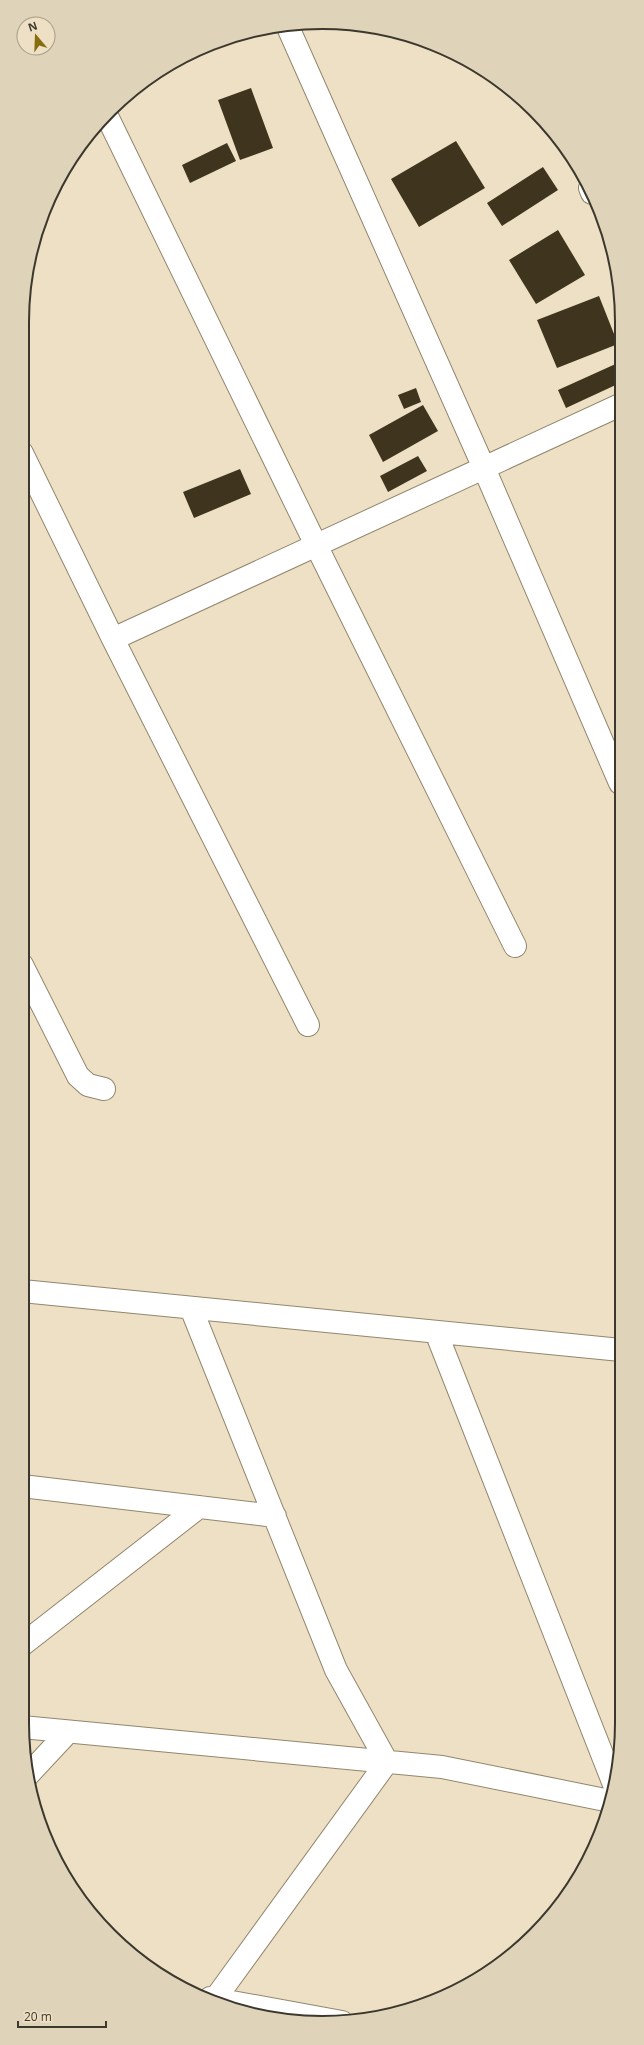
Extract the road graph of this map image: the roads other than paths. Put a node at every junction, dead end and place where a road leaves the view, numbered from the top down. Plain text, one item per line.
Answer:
1 (291, 31) edge
2 (109, 121) edge
3 (615, 407) edge
4 (484, 468) junction
5 (29, 485) edge
6 (316, 545) junction
7 (113, 639) junction
8 (615, 771) edge
9 (515, 946) dead end
10 (29, 979) edge
11 (308, 1025) dead end
12 (104, 1089) dead end
13 (29, 1292) edge
14 (191, 1308) junction
15 (436, 1332) junction
16 (615, 1349) edge
17 (29, 1487) edge
18 (199, 1508) junction
19 (275, 1516) junction
20 (29, 1640) edge
21 (29, 1728) edge
22 (68, 1732) junction
23 (387, 1762) junction
24 (33, 1769) edge
25 (610, 1774) edge
26 (605, 1800) edge
27 (215, 1996) edge
28 (239, 2004) edge
29 (302, 2015) edge

1 - 4 street
2 - 6 street
3 - 4 street
4 - 6 street
4 - 8 street
5 - 7 street
6 - 7 street
6 - 9 street
7 - 11 street
10 - 12 street
13 - 14 street
14 - 15 street
14 - 19 street
15 - 16 street
15 - 25 street
17 - 18 street
18 - 19 street
18 - 20 street
19 - 23 street
21 - 22 street
22 - 23 street
22 - 24 street
23 - 26 street
23 - 27 street
28 - 29 street

